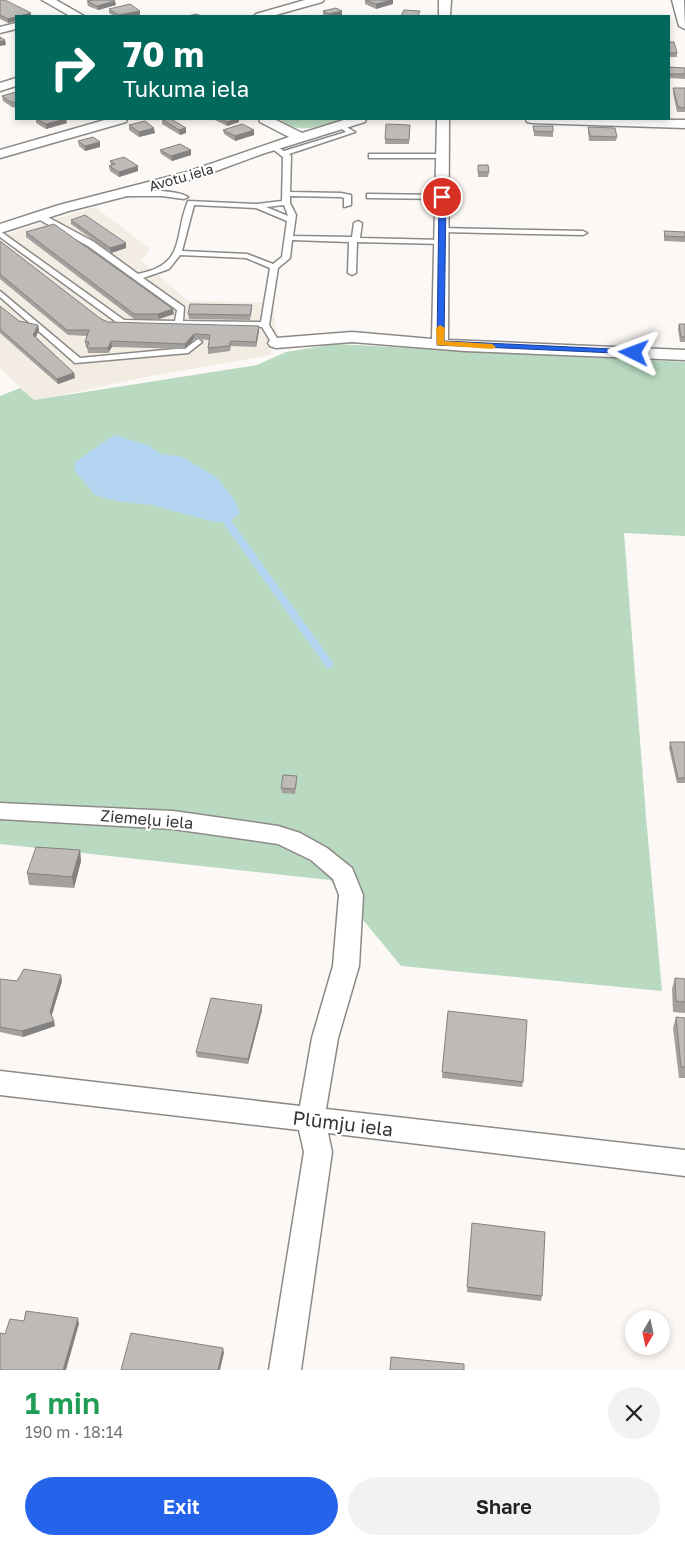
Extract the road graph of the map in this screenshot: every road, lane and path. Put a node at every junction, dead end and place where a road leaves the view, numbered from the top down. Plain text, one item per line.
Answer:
1 (48, 0) edge
2 (318, 0) edge
3 (445, 0) edge
4 (678, 0) edge
5 (74, 14) edge
6 (264, 15) edge
7 (445, 15) edge
8 (15, 26) edge
9 (685, 26) edge
10 (0, 30) edge
11 (15, 82) edge
12 (0, 87) edge
13 (118, 120) edge
14 (267, 120) edge
15 (357, 120) edge
16 (443, 120) edge
17 (563, 120) edge
18 (685, 124) edge
19 (340, 125) junction
20 (300, 138) junction
21 (278, 150) junction
22 (0, 154) edge
23 (372, 156) dead end
24 (443, 156) junction
25 (184, 177) junction
26 (121, 194) junction
27 (370, 196) dead end
28 (184, 197) junction
29 (442, 197) junction
30 (286, 198) junction
31 (191, 203) junction
32 (347, 205) dead end
33 (257, 206) junction
34 (39, 216) junction
35 (292, 220) junction
36 (358, 223) dead end
37 (0, 231) edge
38 (583, 233) dead end
39 (442, 236) junction
40 (289, 238) junction
41 (355, 240) junction
42 (177, 253) junction
43 (274, 267) junction
44 (352, 273) dead end
45 (136, 277) junction
46 (0, 293) edge
47 (179, 322) junction
48 (265, 324) junction
49 (198, 342) edge
50 (276, 343) joint
51 (440, 344) junction
52 (685, 355) edge
53 (0, 811) edge
54 (0, 1083) edge
55 (311, 1119) junction
56 (685, 1163) edge
57 (285, 1370) edge

1 - 5 street
2 - 6 street
3 - 7 street
4 - 9 street
8 - 10 street
11 - 12 street
13 - 22 street
14 - 20 street
15 - 19 street, Avotu iela
16 - 24 street
17 - 18 street
19 - 20 street, Avotu iela
19 - 21 lane
20 - 21 street, Avotu iela
21 - 25 street, Avotu iela
21 - 30 lane
23 - 24 lane
24 - 29 street
25 - 26 street, Avotu iela
25 - 28 lane
26 - 28 lane
26 - 34 street, Avotu iela
27 - 29 lane
28 - 31 lane
29 - 39 street
30 - 32 lane
30 - 33 lane
30 - 35 lane
31 - 33 lane
31 - 42 lane
33 - 35 lane
34 - 37 street, Avotu iela
34 - 45 lane
35 - 40 lane
36 - 41 lane
37 - 47 lane
38 - 39 lane
39 - 41 lane
39 - 51 street
40 - 41 lane
40 - 43 lane
41 - 44 lane
42 - 43 lane
42 - 45 lane
43 - 48 lane
45 - 47 lane
46 - 49 lane
47 - 48 lane
48 - 50 lane
50 - 51 street
51 - 52 street
53 - 55 street, Ziemeļu iela
54 - 55 street, Plūmju iela
55 - 56 street, Plūmju iela
55 - 57 street

